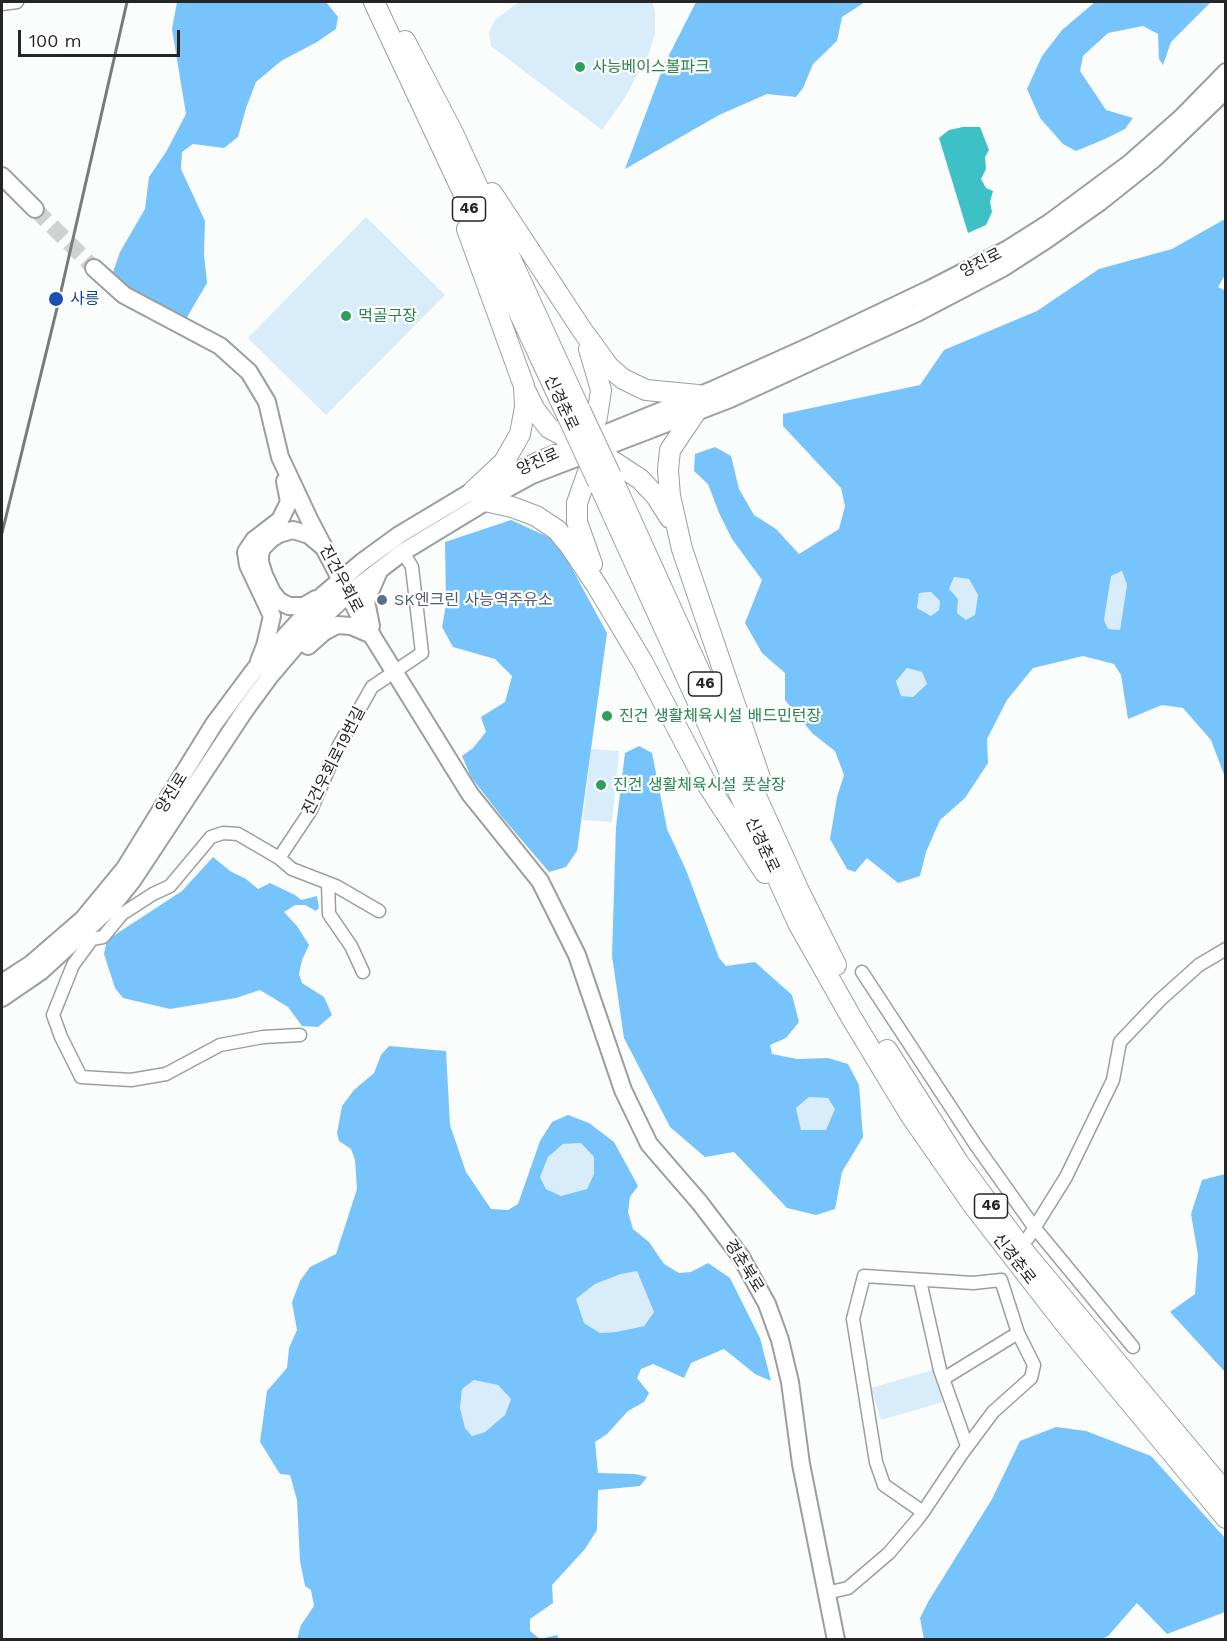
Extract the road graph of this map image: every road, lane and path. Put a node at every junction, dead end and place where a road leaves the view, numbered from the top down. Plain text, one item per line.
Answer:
1 (17, 2) edge
2 (374, 2) edge
3 (387, 2) edge
4 (2, 4) edge
5 (1226, 72) edge
6 (1226, 90) edge
7 (446, 137) junction
8 (3, 180) edge
9 (35, 209) tunnel mouth
10 (94, 268) tunnel mouth
11 (582, 330) junction
12 (524, 386) junction
13 (697, 404) junction
14 (592, 447) junction
15 (280, 457) junction
16 (604, 479) junction
17 (479, 496) junction
18 (309, 519) junction
19 (676, 528) junction
20 (323, 546) junction
21 (403, 552) junction
22 (362, 562) junction
23 (379, 570) junction
24 (344, 587) junction
25 (323, 595) junction
26 (615, 615) junction
27 (372, 635) junction
28 (280, 665) junction
29 (255, 669) junction
30 (396, 672) junction
31 (279, 858) junction
32 (328, 883) junction
33 (799, 891) junction
34 (379, 911) dead end
35 (798, 923) junction
36 (565, 928) joint
37 (1226, 949) edge
38 (62, 952) junction
39 (72, 967) junction
40 (363, 972) dead end
41 (862, 972) dead end
42 (2, 983) edge
43 (2, 998) edge
44 (300, 1035) dead end
45 (1031, 1232) junction
46 (920, 1281) junction
47 (1018, 1334) junction
48 (1133, 1347) dead end
49 (943, 1379) junction
50 (967, 1446) junction
51 (1226, 1493) edge
52 (923, 1512) junction
53 (1226, 1518) edge
54 (826, 1593) junction
55 (836, 1640) edge

1 - 4 street
2 - 7 highway, 신경춘로 / 46
3 - 7 highway, 신경춘로 / 46
5 - 13 main road, 양진로
6 - 13 main road, 양진로
7 - 11 highway
7 - 12 highway
7 - 16 highway, 신경춘로 / 46, bridge
8 - 9 main road
10 - 15 main road, 진건우회로
11 - 13 highway
11 - 14 highway
12 - 14 highway
12 - 17 highway
13 - 14 main road, 양진로
13 - 19 highway
14 - 17 main road, 양진로
14 - 19 highway
14 - 26 highway
15 - 18 main road, 진건우회로
15 - 29 main road
16 - 33 highway, 신경춘로 / 46
16 - 35 highway, 신경춘로 / 46
17 - 21 main road, 양진로
17 - 22 main road, 양진로
17 - 26 highway
18 - 20 main road, 진건우회로
18 - 22 main road
19 - 33 highway
20 - 24 main road, 진건우회로
20 - 25 main road
21 - 23 main road, 양진로
21 - 30 street, 진건우회로19번길
22 - 24 main road, 양진로
23 - 24 main road, 양진로
23 - 27 main road
24 - 25 main road, 양진로
24 - 27 main road, 진건우회로
24 - 28 main road, 양진로
25 - 29 main road, 양진로
26 - 35 highway
27 - 28 main road
27 - 30 main road, 진건우회로
28 - 38 main road, 양진로
29 - 42 main road, 양진로
30 - 31 street, 진건우회로19번길
30 - 36 main road, 진건우회로
31 - 32 street
31 - 39 street
32 - 34 street
32 - 40 street
33 - 51 highway, 신경춘로 / 46
35 - 53 highway, 신경춘로 / 46
36 - 54 main road, 경춘북로
37 - 45 street
38 - 39 street
38 - 43 main road, 양진로
39 - 44 street
41 - 45 street
45 - 48 street
46 - 47 street
46 - 49 street
46 - 52 street
47 - 49 street
47 - 50 street
49 - 50 street
50 - 52 street
52 - 54 street
54 - 55 main road, 경춘북로

